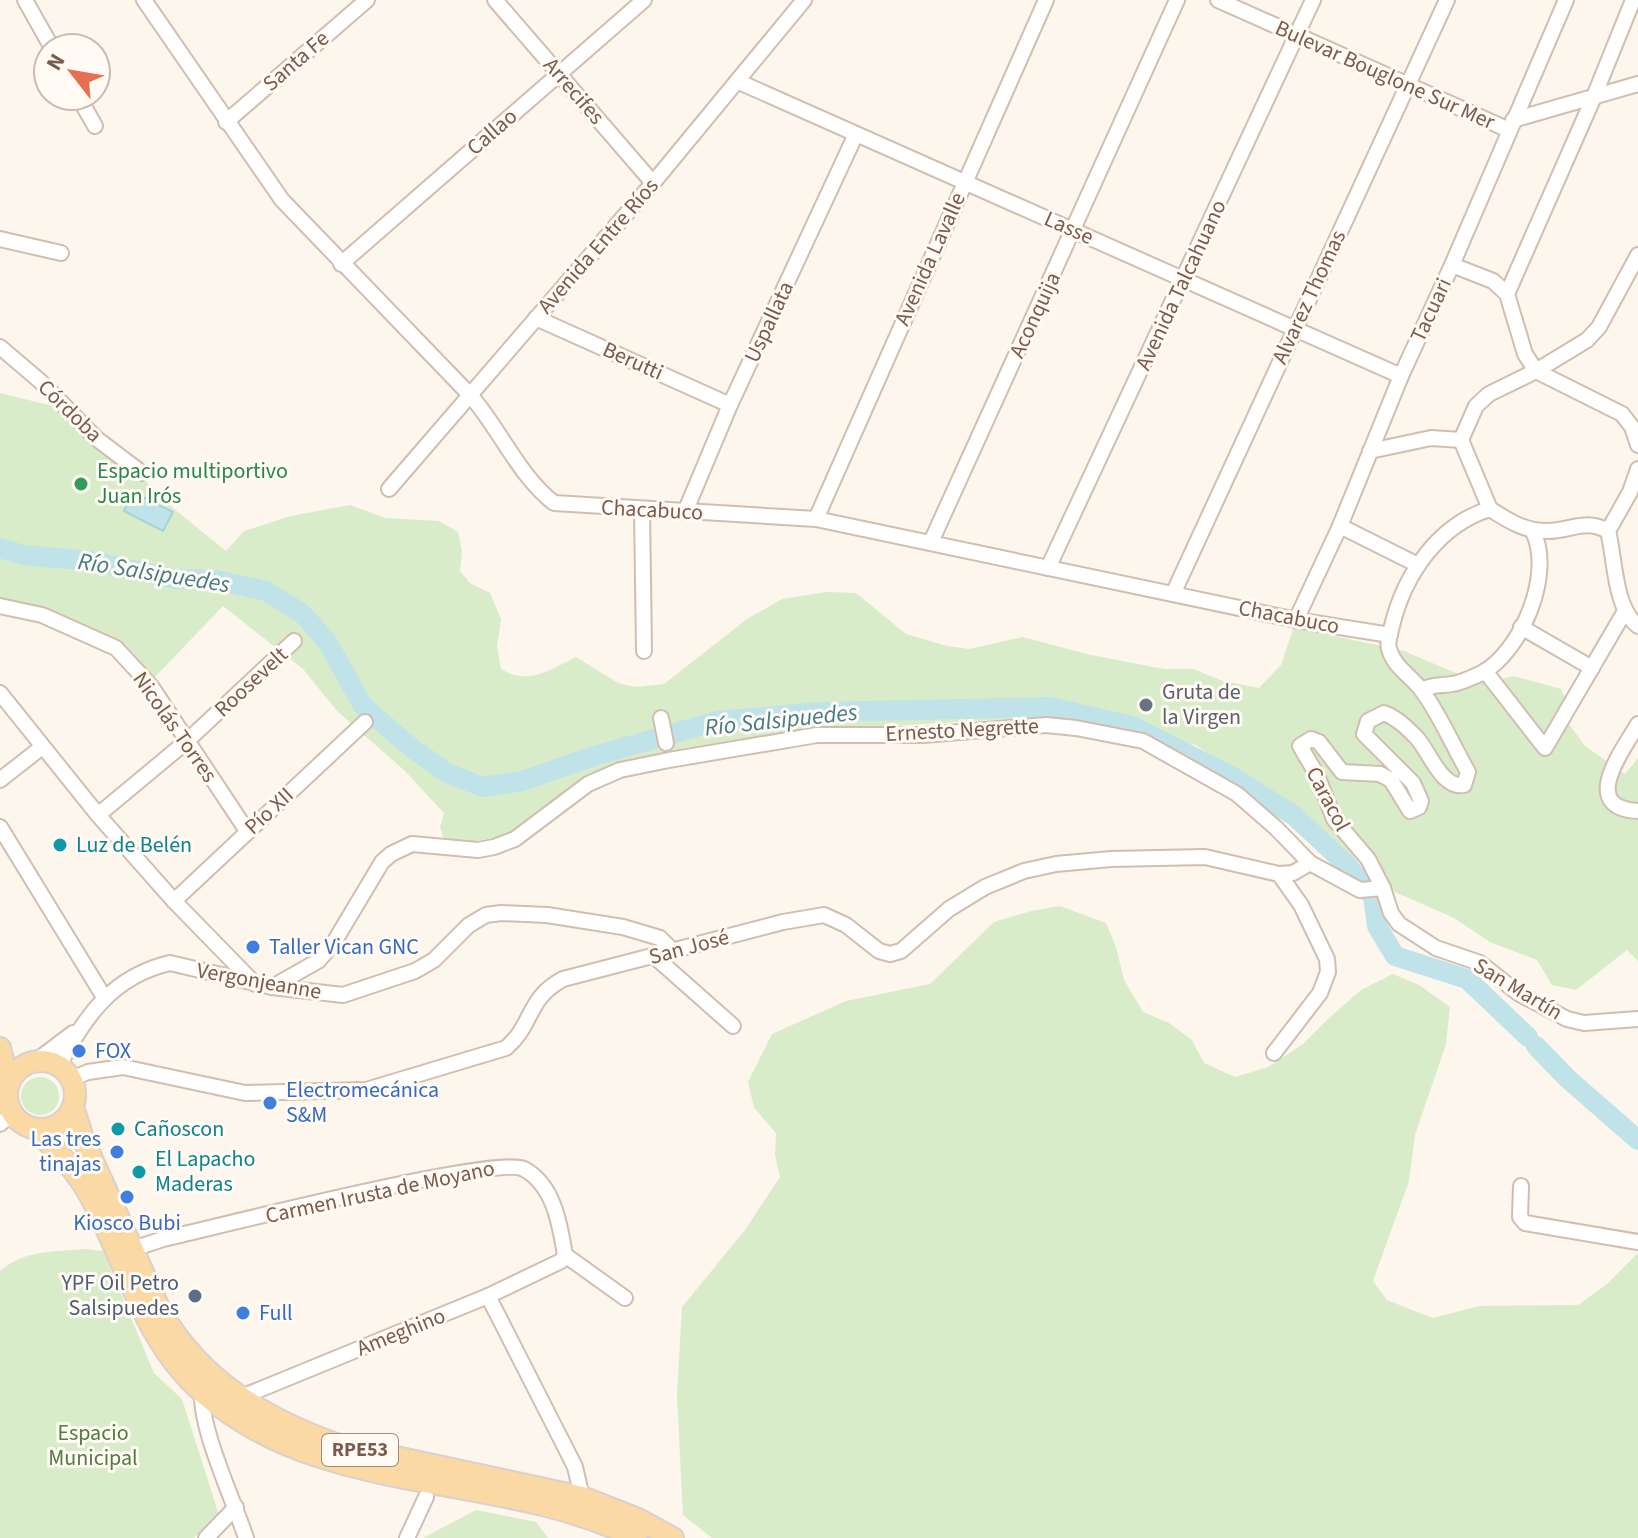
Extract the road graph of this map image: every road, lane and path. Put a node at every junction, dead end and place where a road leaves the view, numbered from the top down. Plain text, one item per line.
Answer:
1 (25, 0) edge
2 (144, 0) edge
3 (367, 0) edge
4 (495, 0) edge
5 (644, 0) edge
6 (804, 0) edge
7 (1046, 0) edge
8 (1177, 0) edge
9 (1218, 0) edge
10 (1313, 0) edge
11 (1447, 0) edge
12 (1566, 0) edge
13 (1633, 0) edge
14 (43, 32) edge
15 (1297, 35) junction
16 (559, 74) junction
17 (737, 81) junction
18 (1638, 84) edge
19 (1407, 85) junction
20 (1593, 99) junction
21 (87, 112) edge
22 (226, 122) junction
23 (1511, 125) junction
24 (95, 126) dead end
25 (856, 134) junction
26 (963, 181) junction
27 (653, 183) junction
28 (1074, 230) junction
29 (0, 239) edge
30 (61, 253) dead end
31 (1638, 255) edge
32 (341, 264) junction
33 (1452, 265) junction
34 (1184, 280) junction
35 (1507, 294) junction
36 (536, 318) junction
37 (1295, 328) junction
38 (0, 347) edge
39 (1536, 371) junction
40 (1401, 376) junction
41 (470, 395) junction
42 (730, 405) junction
43 (1635, 426) edge
44 (1461, 440) junction
45 (1638, 445) edge
46 (1370, 451) junction
47 (1638, 469) edge
48 (142, 473) dead end
49 (389, 489) dead end
50 (1490, 509) junction
51 (642, 510) junction
52 (685, 512) junction
53 (816, 519) junction
54 (1340, 526) junction
55 (1532, 530) junction
56 (1608, 531) junction
57 (931, 542) junction
58 (1418, 565) junction
59 (1048, 568) junction
60 (1173, 594) junction
61 (0, 606) edge
62 (1625, 611) junction
63 (1296, 620) junction
64 (1638, 626) edge
65 (1521, 627) junction
66 (1390, 635) junction
67 (294, 641) dead end
68 (644, 651) dead end
69 (1592, 668) junction
70 (1485, 671) junction
71 (1422, 690) junction
72 (0, 693) edge
73 (661, 718) dead end
74 (365, 722) dead end
75 (1638, 724) edge
76 (187, 741) junction
77 (666, 743) dead end
78 (42, 747) junction
79 (0, 780) edge
80 (1638, 811) edge
81 (98, 815) junction
82 (0, 827) edge
83 (247, 831) junction
84 (1310, 863) junction
85 (1279, 874) junction
86 (1383, 888) junction
87 (174, 901) junction
88 (672, 950) junction
89 (655, 957) junction
90 (255, 984) junction
91 (272, 987) junction
92 (104, 997) junction
93 (1638, 1019) edge
94 (733, 1026) dead end
95 (80, 1028) junction
96 (0, 1046) edge
97 (1274, 1053) dead end
98 (33, 1062) junction
99 (65, 1073) junction
100 (9, 1084) junction
101 (73, 1107) junction
102 (6, 1118) edge
103 (35, 1129) junction
104 (1521, 1186) dead end
105 (1638, 1242) edge
106 (126, 1245) junction
107 (563, 1258) junction
108 (488, 1296) junction
109 (625, 1298) dead end
110 (208, 1371) junction
111 (202, 1392) junction
112 (239, 1398) junction
113 (426, 1497) dead end
114 (582, 1497) junction
115 (236, 1507) junction
116 (206, 1538) edge
117 (246, 1538) edge
118 (407, 1538) edge
119 (636, 1538) edge
120 (673, 1538) edge

1 - 14 street
2 - 22 street, Chacabuco
3 - 22 street, Santa Fe
4 - 16 street, Arrecifes
5 - 16 street, Callao
6 - 17 street, Avenida Entre Ríos
7 - 26 street, Avenida Lavalle
8 - 28 street, Aconquija
9 - 15 street, Bulevar Bouglone Sur Mer
10 - 15 street, Avenida Talcahuano
11 - 19 street, Alvarez Thomas
12 - 23 street, Tacuari
13 - 20 street
15 - 19 street, Bulevar Bouglone Sur Mer
15 - 34 street, Avenida Talcahuano
16 - 27 street, Arrecifes
16 - 32 street, Callao
17 - 25 street, Lasse
17 - 27 street, Avenida Entre Ríos
18 - 20 street
19 - 23 street, Bulevar Bouglone Sur Mer
19 - 37 street, Alvarez Thomas
20 - 23 street
20 - 35 street
21 - 24 street
22 - 32 street, Chacabuco
23 - 33 street, Tacuari
25 - 26 street, Lasse
25 - 42 street, Uspallata
26 - 28 street, Lasse
26 - 53 street, Avenida Lavalle
27 - 36 street, Avenida Entre Ríos
28 - 34 street, Lasse
28 - 57 street, Aconquija
29 - 30 street
31 - 39 street
32 - 41 street, Chacabuco
33 - 35 street
33 - 40 street, Tacuari
34 - 37 street, Lasse
34 - 59 street, Avenida Talcahuano
35 - 39 street
36 - 41 street, Avenida Entre Ríos
36 - 42 street, Berutti
37 - 40 street, Lasse
37 - 60 street, Alvarez Thomas
38 - 48 street, Córdoba
39 - 43 street
39 - 44 street
40 - 46 street, Tacuari
41 - 49 street, Avenida Entre Ríos
41 - 51 street, Chacabuco
42 - 52 street, Uspallata
43 - 45 street
44 - 46 street
44 - 50 street
46 - 54 street, Tacuari
47 - 56 street
50 - 55 street
50 - 58 street
51 - 52 street, Chacabuco
51 - 68 street
52 - 53 street, Chacabuco
53 - 57 street, Chacabuco
54 - 58 street
54 - 63 street, Tacuari
55 - 56 street
55 - 65 street
56 - 62 street
57 - 59 street, Chacabuco
58 - 66 street
59 - 60 street, Chacabuco
60 - 63 street, Chacabuco
61 - 76 street, Nicolás Torres
62 - 64 street
62 - 69 street
63 - 66 street, Chacabuco
65 - 69 street
65 - 70 street
66 - 71 street, Caracol
67 - 76 street, Roosevelt
69 - 70 street
70 - 71 street
71 - 86 street, Caracol
72 - 78 street
73 - 77 street
74 - 83 street, Pío XII
75 - 80 street
76 - 81 street, Roosevelt
76 - 83 street, Nicolás Torres
78 - 79 street
78 - 81 street
81 - 87 street
82 - 92 street
83 - 87 street, Pío XII
84 - 85 street
84 - 86 street, Ernesto Negrette
84 - 91 street, Ernesto Negrette
85 - 88 street, San José
85 - 97 street
86 - 93 street, San Martín
87 - 90 street
88 - 89 street, San José
88 - 91 street, Vergonjeanne
89 - 94 street
89 - 99 street, San José
90 - 91 street, Vergonjeanne
90 - 92 street, Vergonjeanne
92 - 95 street, Vergonjeanne
95 - 98 street, Vergonjeanne
95 - 99 street, Vergonjeanne
96 - 98 main road, RPE53
96 - 100 main road, RPE53
98 - 99 main road, RPE53
98 - 100 main road
99 - 101 main road, RPE53
100 - 102 main road, RPE53
101 - 103 main road
101 - 106 main road, RPE53
102 - 103 main road, RPE53
103 - 106 main road, RPE53
104 - 105 street
106 - 107 street, Carmen Irusta de Moyano
106 - 110 main road, RPE53
106 - 111 main road, RPE53
107 - 108 street, Ameghino
107 - 109 street
108 - 112 street, Ameghino
108 - 114 street
110 - 111 street
110 - 112 main road, RPE53
111 - 115 street
111 - 119 main road, RPE53
112 - 114 main road, RPE53
113 - 118 street
114 - 120 main road, RPE53
115 - 116 street
115 - 117 street

